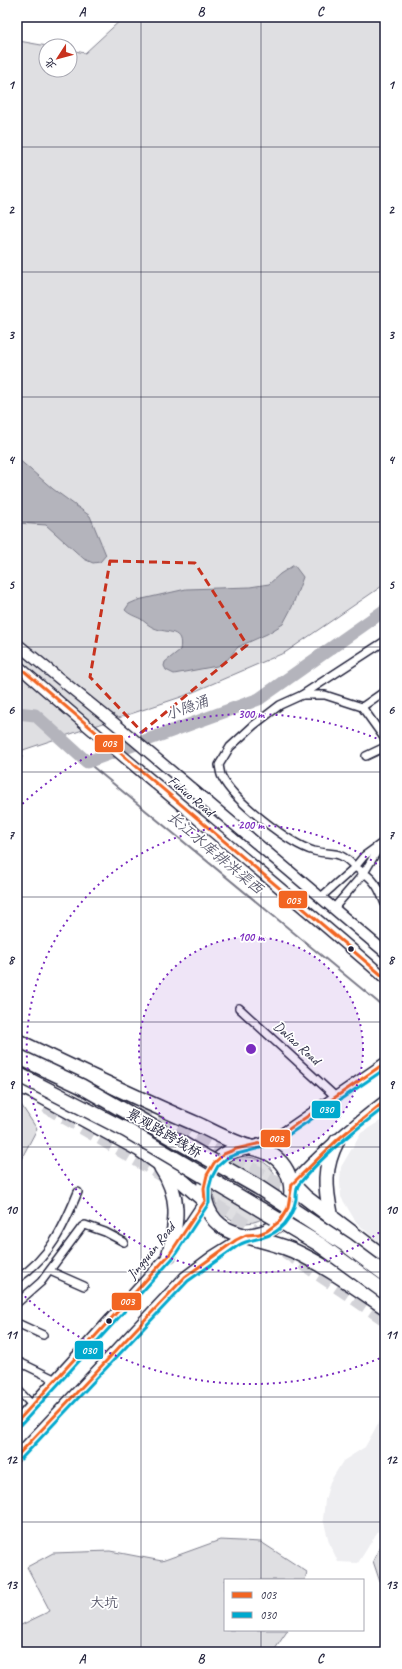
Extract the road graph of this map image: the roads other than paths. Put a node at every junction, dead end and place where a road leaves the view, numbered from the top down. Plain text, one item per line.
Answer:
1 (385, 641) edge
2 (17, 644) edge
3 (17, 665) edge
4 (385, 691) edge
5 (302, 695) junction
6 (362, 707) junction
7 (385, 739) edge
8 (385, 747) edge
9 (366, 756) dead end
10 (383, 842) edge
11 (355, 866) junction
12 (364, 872) junction
13 (321, 897) junction
14 (385, 904) edge
15 (334, 908) junction
16 (385, 952) edge
17 (385, 978) edge
18 (238, 1008) dead end
19 (17, 1041) edge
20 (17, 1056) edge
21 (385, 1063) edge
22 (17, 1074) edge
23 (17, 1084) edge
24 (337, 1098) junction
25 (385, 1101) edge
26 (337, 1141) junction
27 (249, 1147) junction
28 (157, 1162) junction
29 (292, 1184) junction
30 (78, 1192) dead end
31 (205, 1201) junction
32 (331, 1216) junction
33 (348, 1231) junction
34 (245, 1236) junction
35 (124, 1242) dead end
36 (169, 1255) junction
37 (385, 1258) edge
38 (50, 1271) junction
39 (333, 1272) junction
40 (385, 1274) edge
41 (17, 1279) edge
42 (84, 1286) dead end
43 (385, 1292) edge
44 (17, 1303) edge
45 (385, 1307) edge
46 (17, 1323) edge
47 (42, 1335) dead end
48 (17, 1361) edge
49 (56, 1380) junction
50 (17, 1389) edge
51 (32, 1405) junction
52 (17, 1422) edge
53 (17, 1456) edge

1 - 5 street
2 - 13 street, Fuhuo Road
3 - 17 street, Fuhuo Road
4 - 6 street
5 - 6 street
5 - 11 street
6 - 7 street
8 - 9 street
10 - 11 street
10 - 12 street
11 - 12 street
11 - 13 street
12 - 14 street
12 - 15 street
13 - 15 street, Fuhuo Road
15 - 16 street, Fuhuo Road
18 - 24 street, Daliao Road
19 - 27 highway
20 - 40 highway, 景观路跨线桥, bridge
21 - 24 street
22 - 43 highway, 景观路跨线桥, bridge
23 - 28 highway
24 - 27 street
25 - 26 street
26 - 29 street
26 - 32 highway
27 - 29 highway
27 - 31 highway
28 - 31 highway
28 - 36 highway
29 - 32 highway
29 - 34 highway
30 - 41 street
31 - 34 highway
31 - 36 street, Jingguan Road
32 - 33 highway
33 - 37 highway
33 - 39 highway
34 - 39 highway
34 - 53 street
35 - 38 street
36 - 49 street, Jingguan Road
38 - 42 street
38 - 44 street
39 - 45 highway
46 - 47 street
48 - 49 street
49 - 51 street, Jingguan Road
50 - 51 street
51 - 52 street, Jingguan Road

